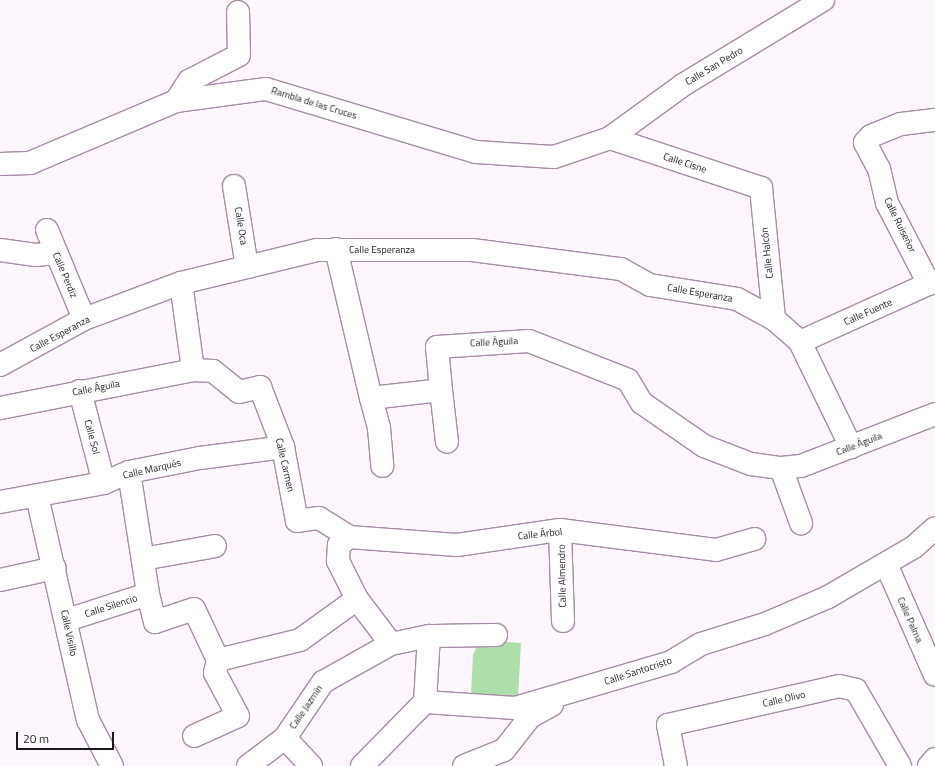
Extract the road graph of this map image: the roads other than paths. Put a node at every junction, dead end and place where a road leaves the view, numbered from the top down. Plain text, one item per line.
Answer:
1 (823, 0) edge
2 (238, 12) dead end
3 (176, 101) junction
4 (935, 120) edge
5 (610, 138) junction
6 (0, 164) edge
7 (234, 186) dead end
8 (761, 188) joint
9 (47, 230) dead end
10 (336, 249) junction
11 (0, 250) edge
12 (55, 253) junction
13 (248, 266) junction
14 (932, 282) edge
15 (181, 283) junction
16 (84, 319) junction
17 (774, 319) junction
18 (800, 342) junction
19 (0, 365) edge
20 (193, 370) junction
21 (441, 390) junction
22 (80, 391) junction
23 (371, 398) junction
24 (0, 408) edge
25 (935, 414) edge
26 (447, 442) dead end
27 (283, 447) junction
28 (851, 447) junction
29 (382, 466) dead end
30 (781, 468) junction
31 (129, 472) junction
32 (104, 483) junction
33 (37, 496) junction
34 (0, 502) edge
35 (802, 523) dead end
36 (935, 528) edge
37 (560, 530) junction
38 (349, 537) junction
39 (754, 539) dead end
40 (215, 546) dead end
41 (143, 559) junction
42 (886, 564) junction
43 (55, 568) junction
44 (0, 580) edge
45 (148, 594) junction
46 (357, 599) junction
47 (67, 620) junction
48 (563, 621) dead end
49 (496, 635) dead end
50 (429, 636) junction
51 (391, 644) junction
52 (218, 660) junction
53 (935, 675) edge
54 (574, 692) junction
55 (425, 702) junction
56 (194, 736) dead end
57 (285, 738) junction
58 (935, 759) edge
59 (112, 766) edge
60 (248, 766) edge
61 (311, 766) edge
62 (362, 766) edge
63 (464, 766) edge
64 (676, 766) edge
65 (900, 766) edge
66 (929, 766) edge

1 - 5 street, Calle San Pedro
2 - 3 street
3 - 5 street, Rambla de las Cruces
3 - 6 street, Rambla de las Cruces
4 - 14 street, Calle Ruiseñor
5 - 8 street, Calle Cisne
7 - 13 street, Calle Oca
8 - 17 street, Calle Halcón
9 - 12 street, Calle Perdiz
10 - 13 street, Calle Esperanza
10 - 17 street, Calle Esperanza
10 - 23 street
11 - 12 street
12 - 16 street, Calle Perdiz
13 - 15 street, Calle Esperanza
14 - 18 street, Calle Fuente
15 - 16 street, Calle Esperanza
15 - 20 street
16 - 19 street, Calle Esperanza
17 - 18 street
18 - 28 street
20 - 22 street, Calle Águila
20 - 27 street, Calle Carmen
21 - 23 street
21 - 26 street
21 - 30 street, Calle Águila
22 - 24 street, Calle Águila
22 - 32 street, Calle Sol
23 - 29 street
25 - 28 street, Calle Águila
27 - 31 street, Calle Marqués
27 - 38 street, Calle Carmen
28 - 30 street, Calle Águila
30 - 35 street
31 - 32 street, Calle Marqués
31 - 41 street
32 - 33 street, Calle Marqués
33 - 34 street, Calle Marqués
33 - 43 street, Calle Visillo
36 - 42 street, Calle Santocristo
37 - 38 street, Calle Árbol
37 - 39 street, Calle Árbol
37 - 48 street, Calle Almendro
38 - 46 street
40 - 41 street
41 - 45 street
42 - 53 street, Calle Palma
42 - 54 street, Calle Santocristo
43 - 44 street
43 - 47 street, Calle Visillo
45 - 47 street, Calle Silencio
45 - 52 street, Calle Silencio
46 - 51 street
46 - 52 street
47 - 59 street, Calle Visillo
49 - 50 street
50 - 51 street, Calle Jazmín
50 - 55 street
51 - 57 street, Calle Jazmín
52 - 56 street, Calle Silencio
54 - 55 street, Calle Santocristo
54 - 63 street
55 - 62 street
57 - 60 street, Calle Jazmín
57 - 61 street
58 - 66 street
64 - 65 street, Calle Olivo

